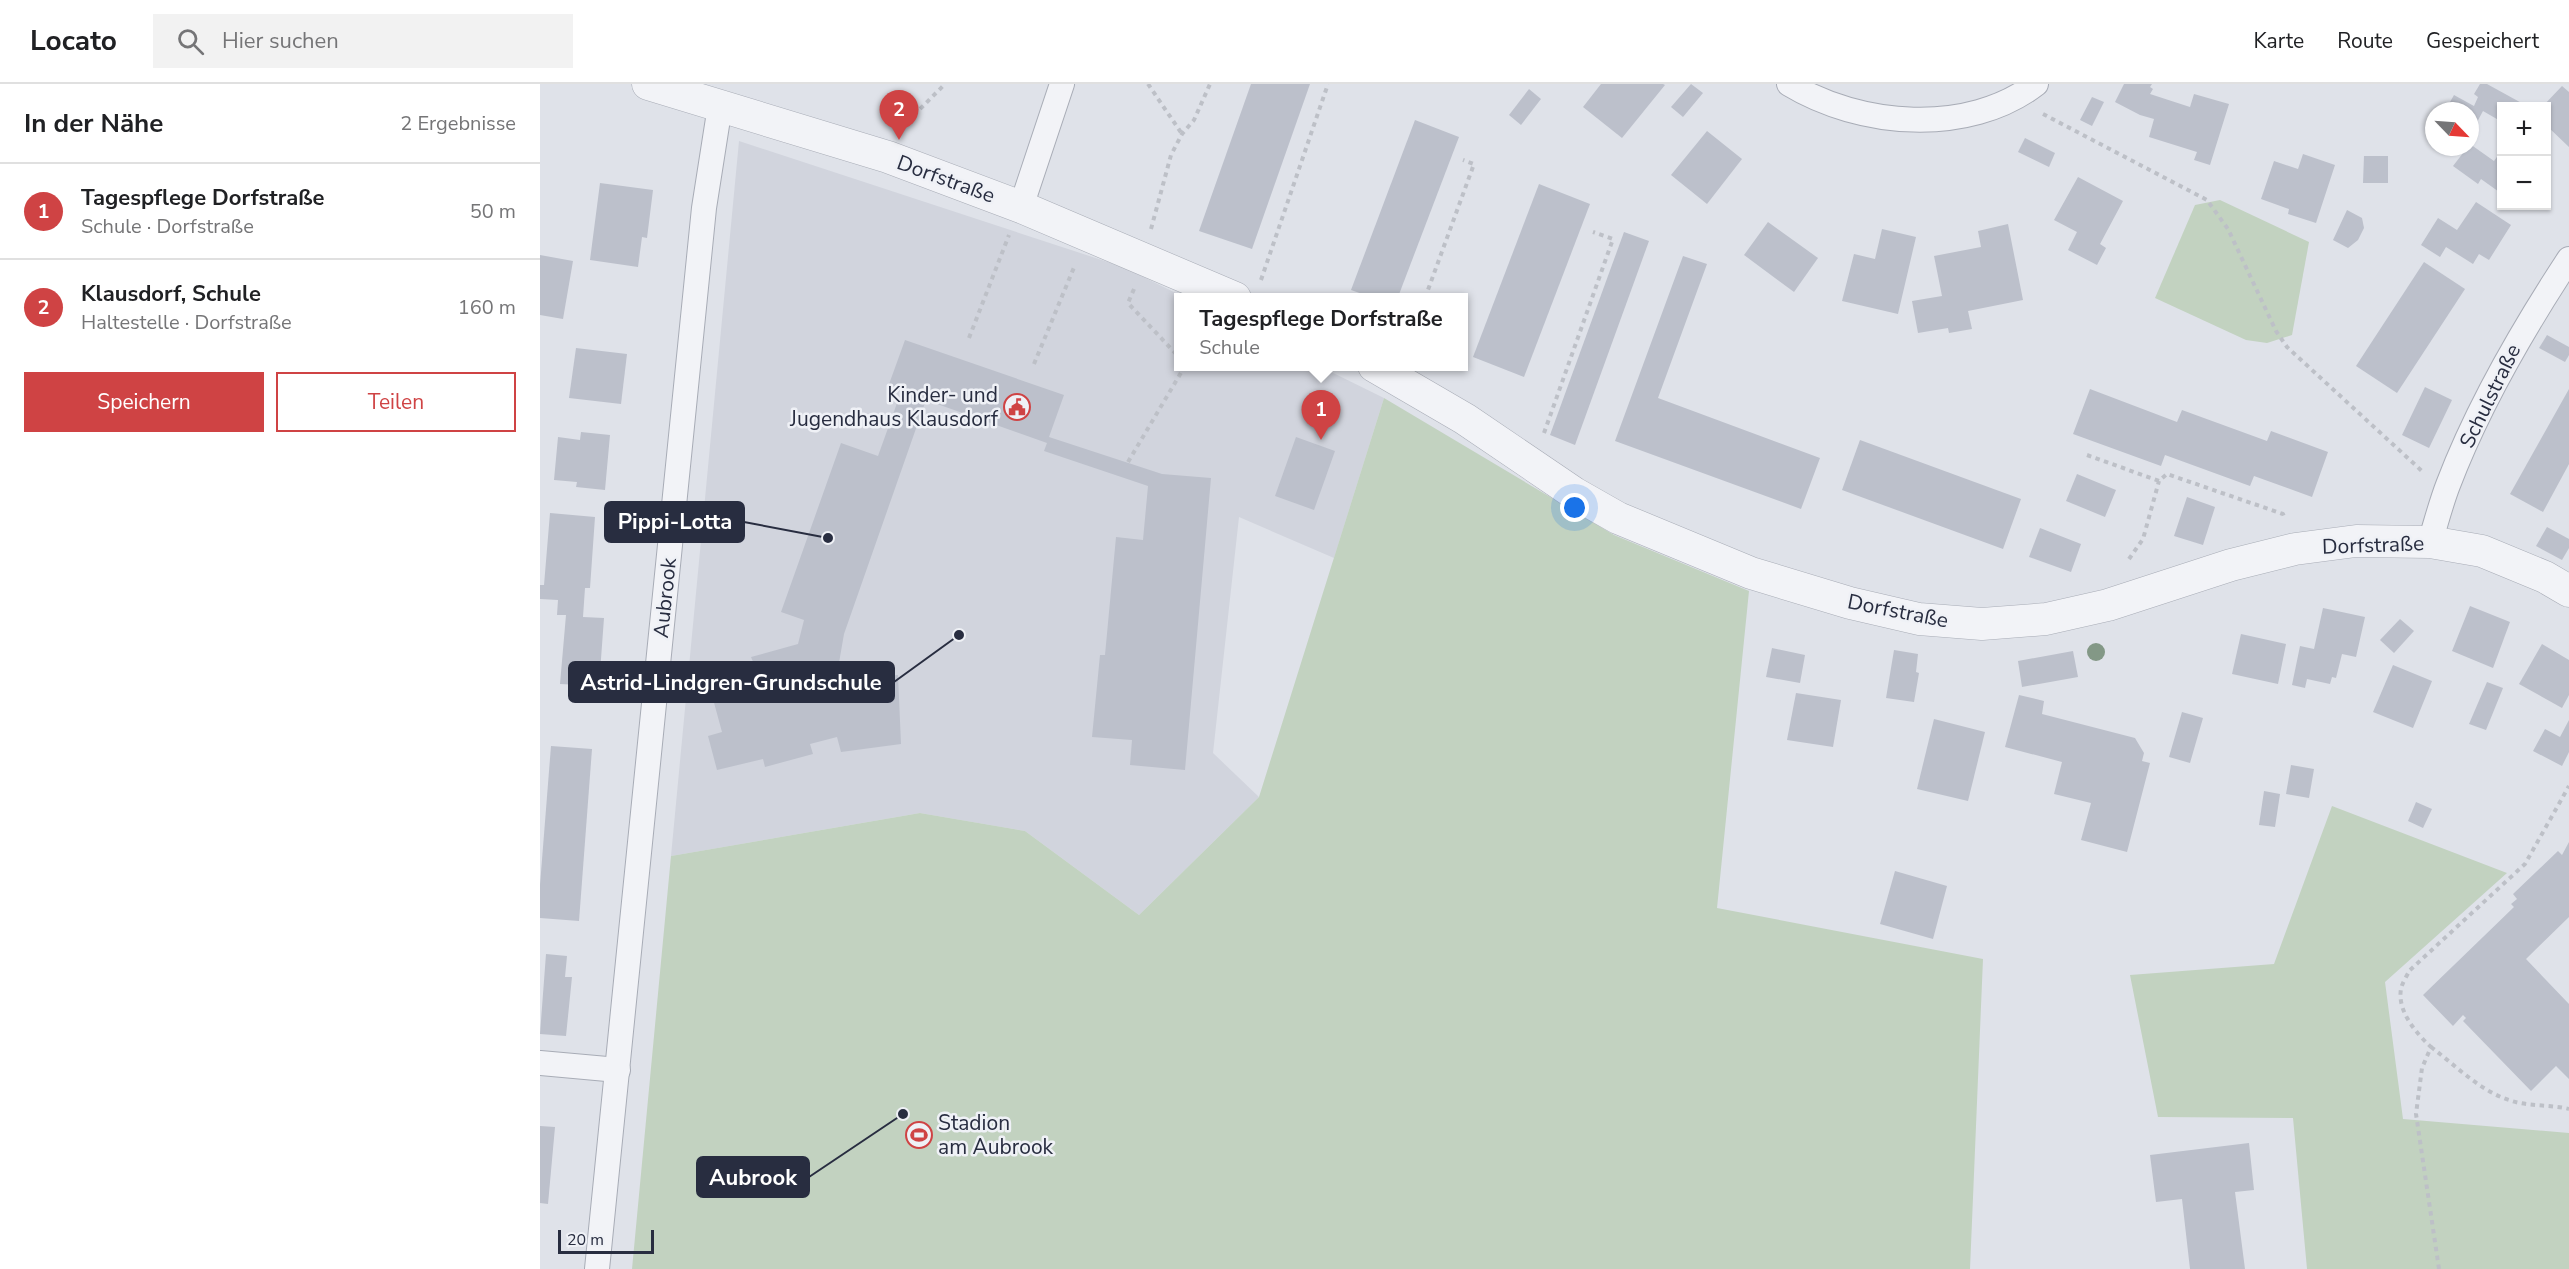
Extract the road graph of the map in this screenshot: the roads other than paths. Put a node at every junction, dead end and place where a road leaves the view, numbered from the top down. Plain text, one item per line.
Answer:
1 (648, 84) edge
2 (1062, 84) edge
3 (1790, 84) edge
4 (2030, 89) edge
5 (720, 106) junction
6 (1021, 207) junction
7 (2569, 259) edge
8 (1247, 292) edge
9 (1383, 371) edge
10 (2430, 542) junction
11 (2569, 591) edge
12 (540, 1063) edge
13 (618, 1070) junction
14 (597, 1269) edge

1 - 5 street, Dorfstraße
2 - 6 street
3 - 4 street
5 - 6 street, Dorfstraße
5 - 13 street, Aubrook
6 - 8 street, Dorfstraße
7 - 10 street, Schulstraße
9 - 10 street, Dorfstraße
10 - 11 street, Dorfstraße
12 - 13 street
13 - 14 street, Aubrook

